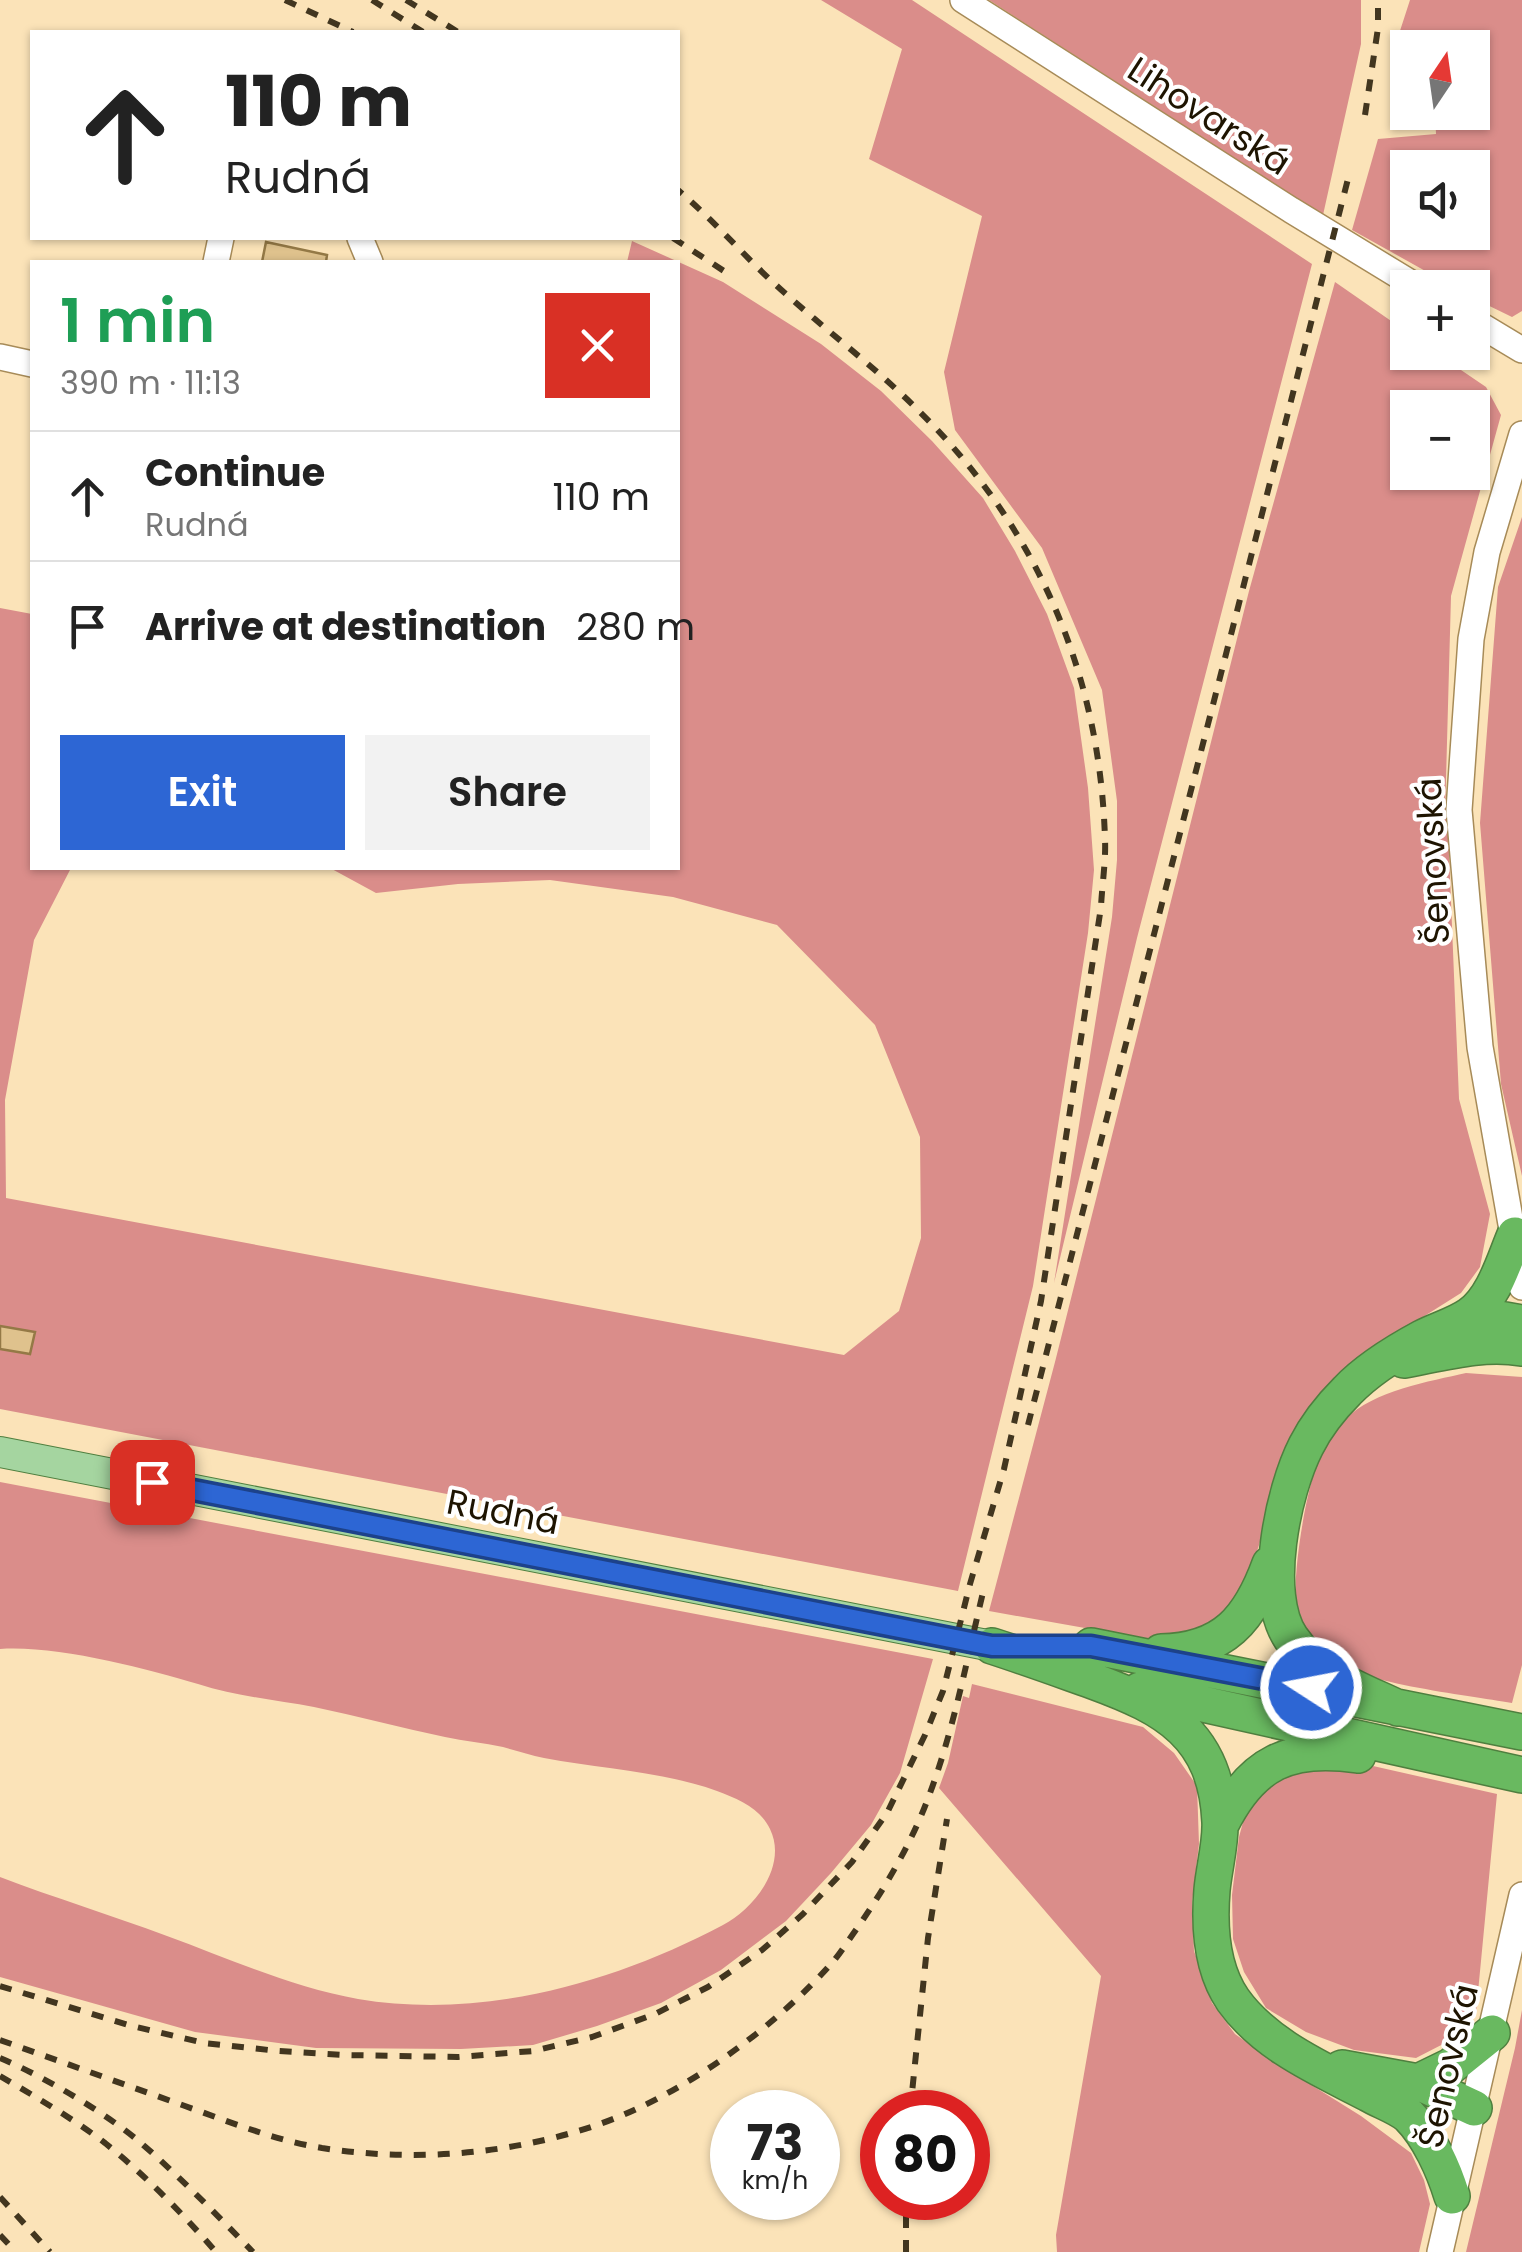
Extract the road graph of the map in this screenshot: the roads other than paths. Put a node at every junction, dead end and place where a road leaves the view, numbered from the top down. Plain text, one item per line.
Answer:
1 (963, 0) edge
2 (1390, 271) edge
3 (1490, 331) edge
4 (1522, 350) edge
5 (0, 358) edge
6 (30, 364) edge
7 (1522, 434) edge
8 (1515, 1235) junction
9 (1522, 1287) edge
10 (1471, 1314) junction
11 (1522, 1322) edge
12 (1522, 1348) edge
13 (1378, 1366) junction
14 (0, 1452) edge
15 (1280, 1535) junction
16 (992, 1646) joint
17 (1088, 1662) junction
18 (1398, 1708) junction
19 (1522, 1732) edge
20 (1462, 1763) junction
21 (1522, 1775) edge
22 (1220, 1824) junction
23 (1522, 1895) edge
24 (1492, 2033) junction
25 (1413, 2099) junction
26 (1473, 2112) junction
27 (1452, 2196) junction
28 (1440, 2252) edge

1 - 2 street, Lihovarská
3 - 4 street
5 - 6 street
7 - 8 street, Šenovská
8 - 9 street, Šenovská
8 - 10 highway
10 - 11 highway
10 - 13 highway
12 - 13 highway
13 - 15 highway
14 - 16 main road, Rudná
15 - 17 highway
15 - 18 highway
16 - 17 highway
17 - 18 highway
17 - 20 highway
17 - 22 highway
18 - 19 highway
20 - 21 highway
20 - 22 highway
22 - 25 highway
23 - 24 street, Šenovská
24 - 25 highway
24 - 26 street, Šenovská
25 - 26 highway
25 - 27 highway
26 - 27 street, Šenovská
27 - 28 street, Šenovská

